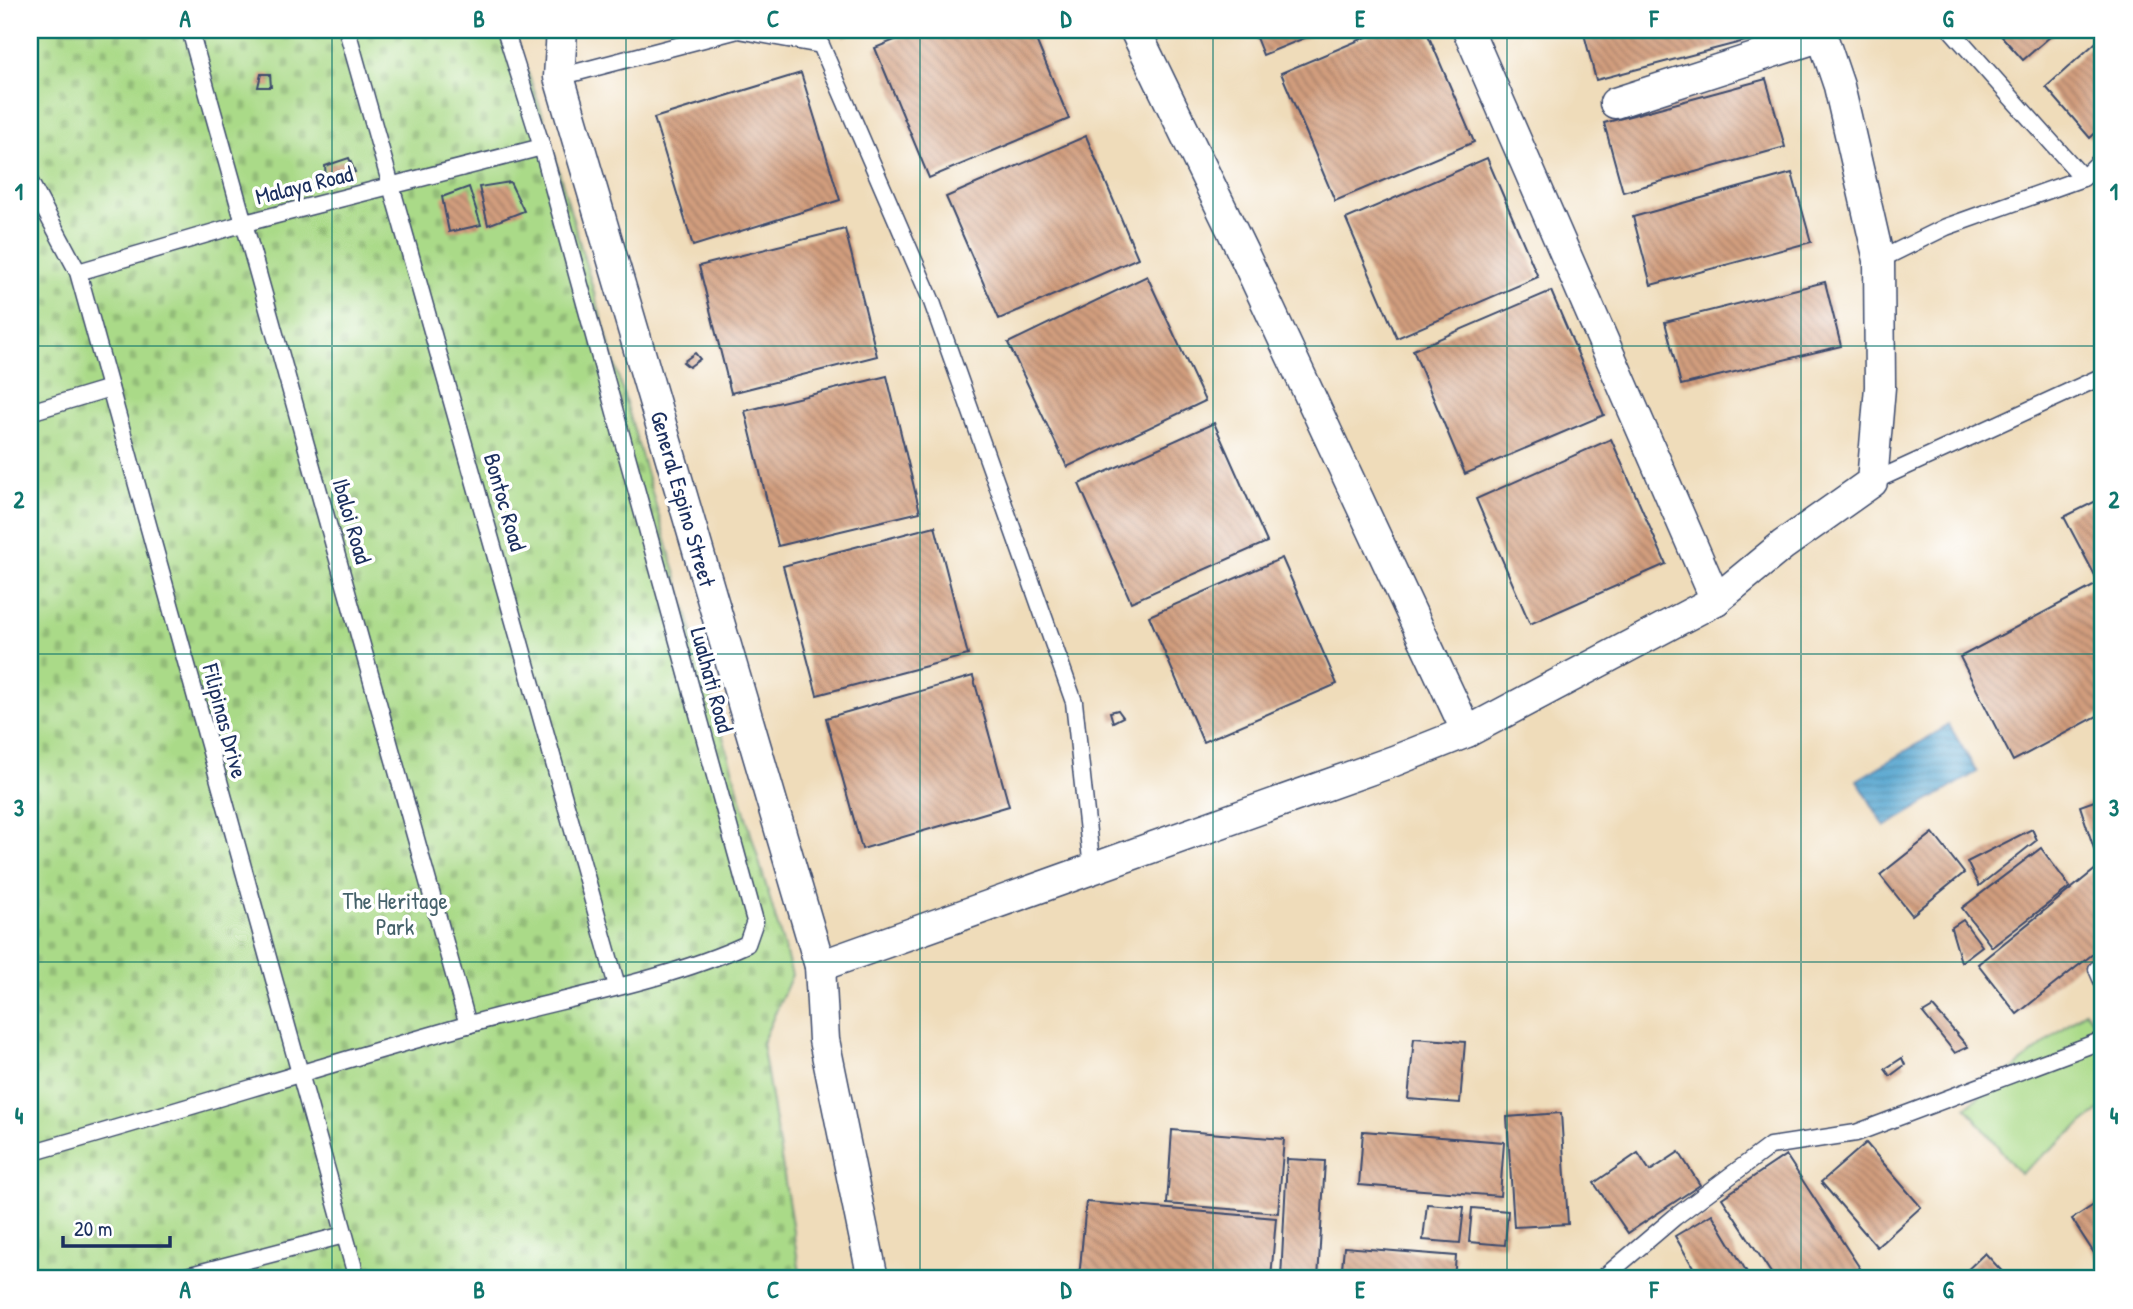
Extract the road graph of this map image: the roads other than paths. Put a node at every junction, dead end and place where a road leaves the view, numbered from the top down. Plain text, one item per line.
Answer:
1 (190, 30) edge
2 (347, 30) edge
3 (505, 30) edge
4 (562, 30) edge
5 (1135, 30) edge
6 (1468, 30) edge
7 (1951, 30) edge
8 (1821, 33) edge
9 (559, 77) junction
10 (1615, 103) dead end
11 (542, 148) junction
12 (2103, 158) edge
13 (2083, 178) junction
14 (30, 182) edge
15 (393, 186) junction
16 (245, 223) junction
17 (1880, 260) junction
18 (78, 272) junction
19 (2103, 376) edge
20 (110, 388) junction
21 (30, 412) edge
22 (1871, 482) junction
23 (1716, 600) junction
24 (1467, 732) junction
25 (1092, 869) junction
26 (820, 966) junction
27 (617, 986) junction
28 (468, 1024) junction
29 (2103, 1040) edge
30 (299, 1075) junction
31 (30, 1153) edge
32 (344, 1235) junction
33 (174, 1279) edge
34 (357, 1279) edge
35 (873, 1279) edge
36 (1602, 1279) edge

1 - 16 lane, Ibaloi Road
2 - 15 lane, Bontoc Road
3 - 11 lane
4 - 9 street, General Espino Street
5 - 24 street
6 - 23 street
7 - 13 lane
8 - 10 street
8 - 17 street
9 - 25 lane
9 - 26 street, General Espino Street
11 - 15 lane, Malaya Road
11 - 27 lane, Lualhati Road
12 - 13 lane
13 - 17 lane
14 - 18 lane, Filipinas Drive
15 - 16 lane, Malaya Road
15 - 27 lane, Bontoc Road
16 - 18 lane, Malaya Road
16 - 28 lane, Ibaloi Road
17 - 22 street
18 - 20 lane, Filipinas Drive
19 - 22 lane
20 - 21 lane
20 - 30 lane, Filipinas Drive
22 - 23 street
23 - 24 street
24 - 25 street
25 - 26 street
26 - 35 street, General Espino Street
27 - 28 lane, Lualhati Road
28 - 30 lane, Lualhati Road
29 - 36 lane
30 - 31 lane, Lualhati Road
30 - 32 lane, Filipinas Drive
32 - 33 lane
32 - 34 lane, Filipinas Drive

